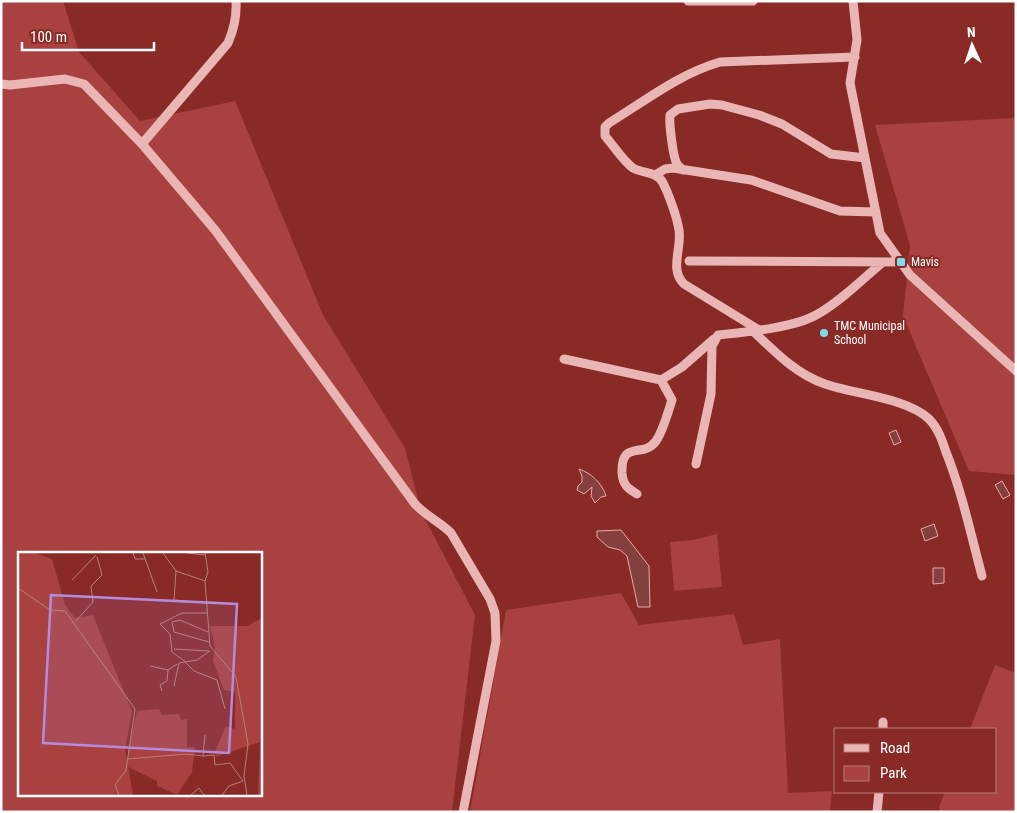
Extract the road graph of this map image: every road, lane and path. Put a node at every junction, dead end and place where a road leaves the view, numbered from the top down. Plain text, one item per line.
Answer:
1 (236, 1) edge
2 (688, 1) edge
3 (753, 1) edge
4 (852, 1) edge
5 (855, 57) junction
6 (1, 84) edge
7 (142, 144) junction
8 (865, 158) junction
9 (683, 170) junction
10 (655, 175) junction
11 (876, 212) junction
12 (689, 261) dead end
13 (901, 262) junction
14 (882, 263) junction
15 (756, 330) junction
16 (718, 335) junction
17 (564, 359) dead end
18 (1016, 371) edge
19 (661, 380) junction
20 (696, 464) dead end
21 (637, 494) dead end
22 (982, 576) dead end
23 (879, 793) edge
24 (463, 812) edge
25 (877, 812) edge

1 - 7 street
2 - 3 street
4 - 5 street
5 - 8 street
5 - 10 street
6 - 7 street
7 - 24 street
8 - 9 street
8 - 11 street
9 - 10 street
9 - 11 street
10 - 15 street
11 - 13 street
12 - 14 street
13 - 14 street
13 - 18 street
14 - 15 street
15 - 16 street
15 - 22 street
16 - 19 street
16 - 20 street
17 - 19 street
19 - 21 street
23 - 25 street

